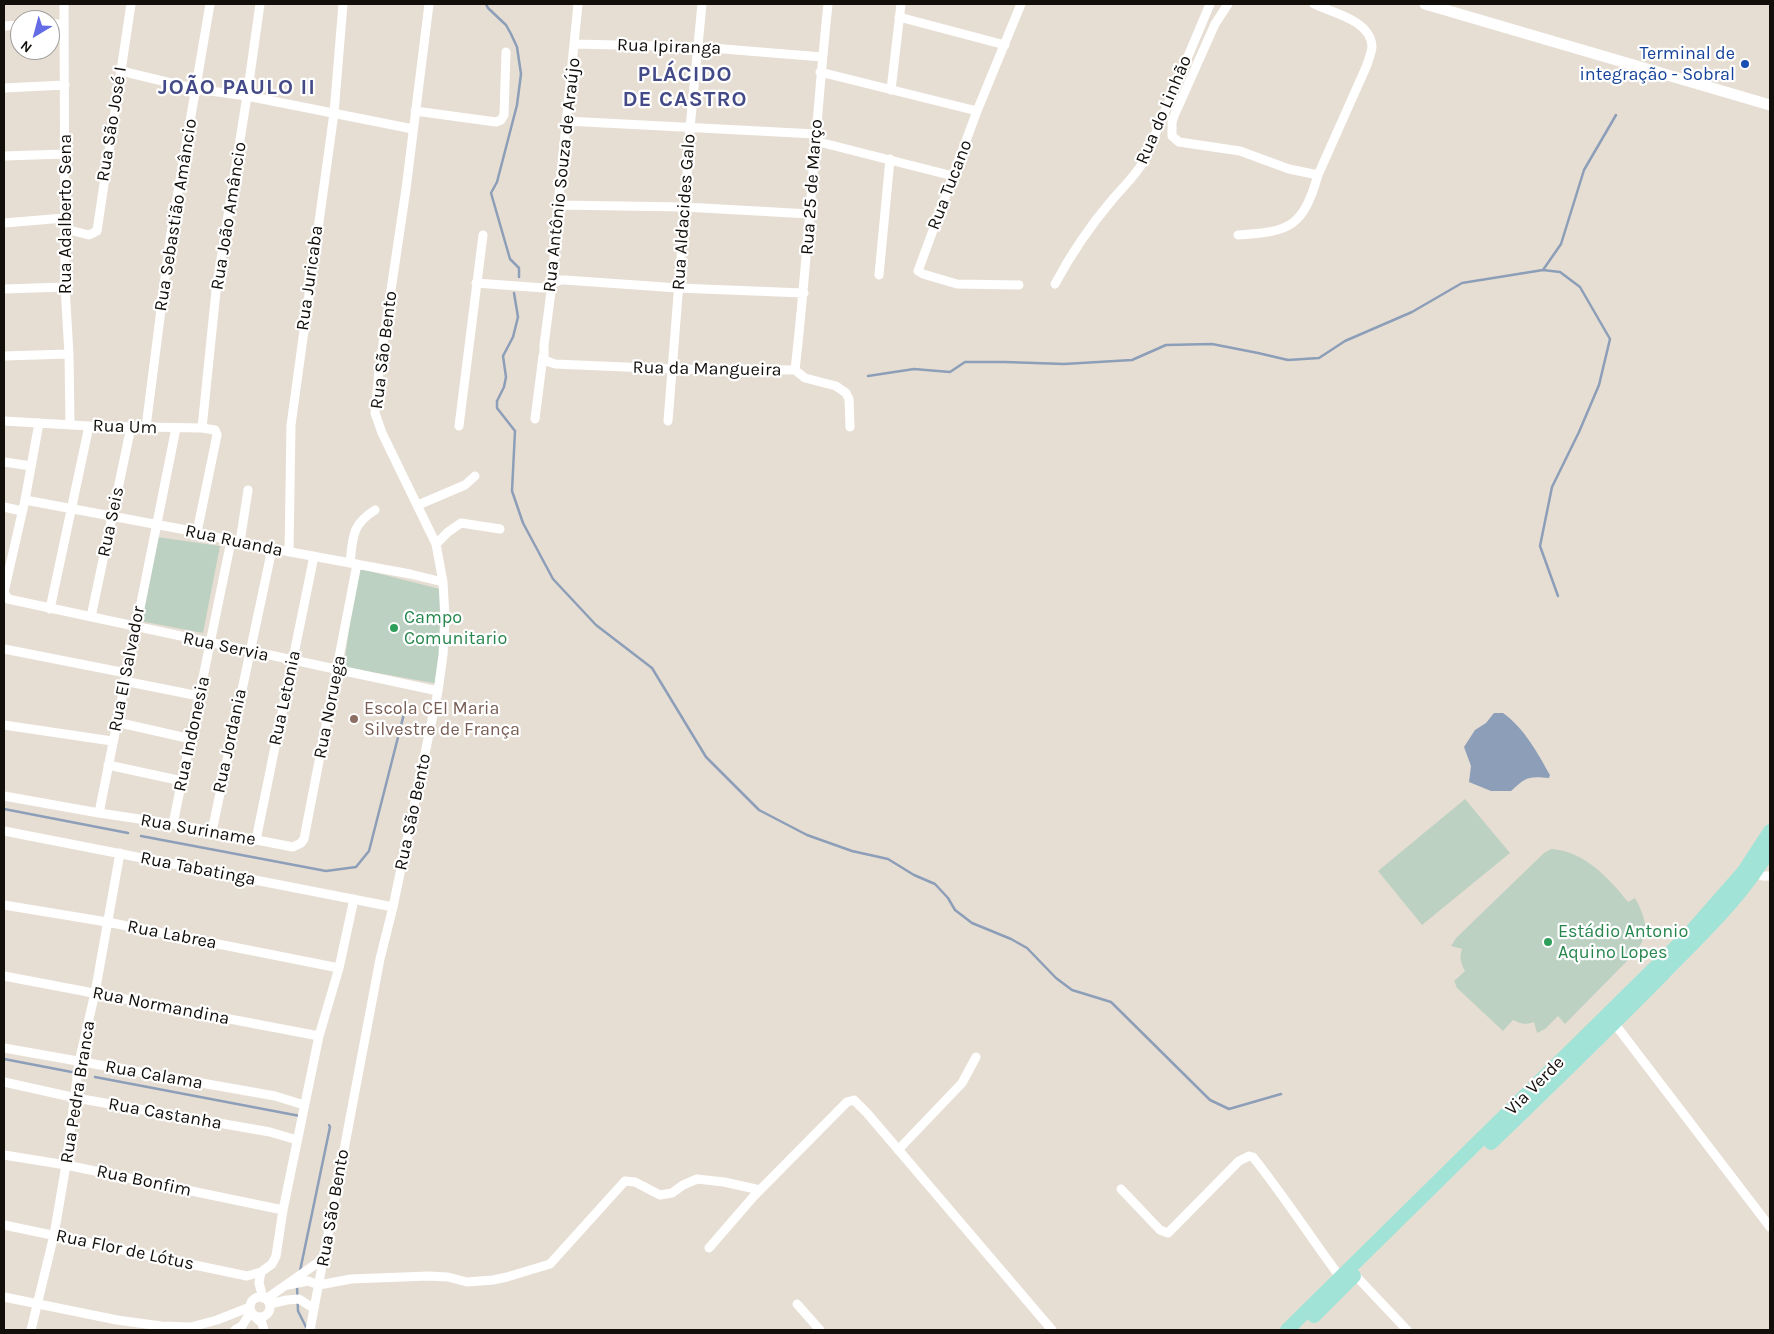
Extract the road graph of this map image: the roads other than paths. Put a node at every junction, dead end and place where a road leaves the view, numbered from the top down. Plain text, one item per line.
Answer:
1 (64, 4) edge
2 (131, 4) edge
3 (210, 4) edge
4 (260, 4) edge
5 (343, 4) edge
6 (429, 4) edge
7 (578, 4) edge
8 (702, 4) edge
9 (828, 4) edge
10 (901, 4) edge
11 (1022, 4) edge
12 (1210, 4) edge
13 (1228, 4) edge
14 (1314, 4) edge
15 (1425, 4) edge
16 (899, 17) junction
17 (60, 24) edge
18 (64, 24) junction
19 (575, 44) junction
20 (1005, 45) junction
21 (699, 47) junction
22 (506, 52) dead end
23 (822, 57) junction
24 (121, 71) junction
25 (820, 72) junction
26 (65, 85) junction
27 (4, 88) edge
28 (196, 89) junction
29 (891, 90) junction
30 (247, 96) junction
31 (1770, 106) edge
32 (415, 111) junction
33 (977, 111) junction
34 (334, 113) junction
35 (566, 121) junction
36 (690, 128) junction
37 (412, 129) junction
38 (815, 137) junction
39 (66, 154) junction
40 (4, 156) edge
41 (890, 159) junction
42 (1318, 175) junction
43 (953, 176) junction
44 (558, 205) junction
45 (685, 207) junction
46 (810, 214) junction
47 (64, 218) junction
48 (4, 223) edge
49 (65, 229) junction
50 (483, 235) dead end
51 (1238, 235) dead end
52 (879, 275) dead end
53 (476, 283) junction
54 (552, 284) junction
55 (1055, 284) dead end
56 (1019, 285) dead end
57 (65, 287) junction
58 (678, 288) junction
59 (4, 290) edge
60 (804, 293) junction
61 (69, 354) junction
62 (4, 356) edge
63 (543, 356) junction
64 (672, 369) junction
65 (796, 370) junction
66 (535, 419) dead end
67 (4, 421) edge
68 (668, 421) dead end
69 (38, 423) junction
70 (70, 425) junction
71 (89, 426) junction
72 (459, 426) dead end
73 (131, 427) junction
74 (146, 427) junction
75 (850, 427) dead end
76 (176, 428) junction
77 (202, 428) junction
78 (4, 462) edge
79 (31, 466) junction
80 (475, 476) dead end
81 (248, 490) dead end
82 (25, 500) junction
83 (418, 505) junction
84 (4, 507) edge
85 (71, 509) junction
86 (375, 510) dead end
87 (22, 511) junction
88 (111, 517) junction
89 (156, 525) junction
90 (500, 529) dead end
91 (197, 532) junction
92 (235, 542) junction
93 (436, 544) junction
94 (272, 549) junction
95 (288, 552) junction
96 (314, 556) junction
97 (353, 564) junction
98 (5, 578) edge
99 (443, 582) junction
100 (50, 609) junction
101 (91, 617) junction
102 (135, 627) junction
103 (211, 644) junction
104 (4, 649) edge
105 (249, 652) junction
106 (293, 661) junction
107 (337, 670) junction
108 (125, 677) junction
109 (438, 691) junction
110 (200, 696) junction
111 (116, 722) junction
112 (4, 724) edge
113 (191, 739) junction
114 (112, 741) junction
115 (108, 765) junction
116 (182, 781) junction
117 (4, 796) edge
118 (99, 813) junction
119 (173, 824) junction
120 (4, 831) edge
121 (212, 831) junction
122 (1770, 831) edge
123 (256, 840) junction
124 (297, 846) joint
125 (1770, 849) edge
126 (120, 853) junction
127 (1755, 873) junction
128 (1770, 876) edge
129 (354, 899) junction
130 (4, 905) edge
131 (393, 908) junction
132 (107, 922) junction
133 (339, 968) junction
134 (4, 976) edge
135 (95, 993) junction
136 (1611, 1019) junction
137 (319, 1036) junction
138 (4, 1048) edge
139 (976, 1057) dead end
140 (80, 1062) junction
141 (4, 1082) edge
142 (76, 1098) junction
143 (304, 1105) junction
144 (298, 1140) junction
145 (898, 1150) junction
146 (4, 1155) edge
147 (66, 1165) junction
148 (1121, 1188) dead end
149 (760, 1190) junction
150 (283, 1210) junction
151 (4, 1225) edge
152 (1770, 1227) edge
153 (54, 1235) junction
154 (709, 1248) dead end
155 (323, 1259) junction
156 (261, 1272) junction
157 (1355, 1275) junction
158 (247, 1276) junction
159 (1340, 1277) junction
160 (288, 1285) junction
161 (319, 1285) junction
162 (4, 1297) edge
163 (264, 1302) junction
164 (38, 1304) junction
165 (797, 1304) dead end
166 (314, 1308) junction
167 (252, 1312) junction
168 (31, 1330) edge
169 (235, 1330) edge
170 (266, 1330) edge
171 (310, 1330) edge
172 (820, 1330) edge
173 (1052, 1330) edge
174 (1286, 1330) edge
175 (1299, 1330) edge
176 (1407, 1330) edge

1 - 18 street, Rua Adalberto Sena
2 - 24 street, Rua São José I
3 - 28 street, Rua Sebastião Amâncio
4 - 30 street, Rua João Amâncio
5 - 34 street, Rua Juricaba
6 - 32 street, Rua São Bento
7 - 19 street, Rua Antônio Souza de Araújo
8 - 21 street, Rua Aldacides Galo
9 - 23 street, Rua 25 de Março
10 - 16 street
11 - 20 street, Rua Tucano
12 - 55 street, Rua do Linhão
13 - 42 street
14 - 42 street
15 - 31 street
16 - 20 street
16 - 29 street
17 - 18 street
18 - 26 street, Rua Adalberto Sena
19 - 21 street, Rua Ipiranga
19 - 35 street, Rua Antônio Souza de Araújo
20 - 33 street, Rua Tucano
21 - 23 street, Rua Ipiranga
21 - 36 street, Rua Aldacides Galo
22 - 32 street
23 - 25 street, Rua 25 de Março
24 - 28 street
24 - 49 street, Rua São José I
25 - 29 street
25 - 38 street, Rua 25 de Março
26 - 27 street
26 - 39 street, Rua Adalberto Sena
28 - 30 street
28 - 74 street, Rua Sebastião Amâncio
29 - 33 street
30 - 34 street
30 - 77 street, Rua João Amâncio
32 - 37 street, Rua São Bento
33 - 43 street, Rua Tucano
34 - 37 street
34 - 95 street, Rua Juricaba
35 - 36 street
35 - 44 street, Rua Antônio Souza de Araújo
36 - 38 street
36 - 45 street, Rua Aldacides Galo
37 - 83 street, Rua São Bento
38 - 41 street
38 - 46 street, Rua 25 de Março
39 - 40 street
39 - 47 street, Rua Adalberto Sena
41 - 43 street
41 - 52 street
42 - 51 street
43 - 56 street, Rua Tucano
44 - 45 street
44 - 54 street, Rua Antônio Souza de Araújo
45 - 46 street
45 - 58 street, Rua Aldacides Galo
46 - 60 street, Rua 25 de Março
47 - 48 street
47 - 49 street, Rua Adalberto Sena
49 - 57 street, Rua Adalberto Sena
50 - 53 street
53 - 54 street
53 - 72 street
54 - 58 street
54 - 63 street, Rua Antônio Souza de Araújo
57 - 59 street
57 - 61 street, Rua Adalberto Sena
58 - 60 street
58 - 64 street, Rua Aldacides Galo
60 - 65 street, Rua 25 de Março
61 - 62 street
61 - 70 street, Rua Adalberto Sena
63 - 64 street, Rua da Mangueira
63 - 66 street
64 - 65 street, Rua da Mangueira
64 - 68 street, Rua Aldacides Galo
65 - 75 street, Rua da Mangueira
67 - 69 street, Rua Um
69 - 70 street, Rua Um
69 - 79 street
70 - 71 street, Rua Um
71 - 73 street, Rua Um
71 - 85 street
73 - 74 street, Rua Um
73 - 88 street, Rua Seis
74 - 76 street, Rua Um
76 - 77 street, Rua Um
76 - 89 street, Rua El Salvador
77 - 91 street, Rua Um
78 - 79 street
79 - 82 street
80 - 83 street
81 - 92 street, Rua Indonesia
82 - 85 street, Rua Ruanda
82 - 87 street
83 - 93 street, Rua São Bento
84 - 87 street
85 - 88 street, Rua Ruanda
85 - 100 street
86 - 97 street, Rua Noruega
87 - 98 street
88 - 89 street, Rua Ruanda
88 - 101 street, Rua Seis
89 - 91 street, Rua Ruanda
89 - 102 street, Rua El Salvador
90 - 93 street
91 - 92 street, Rua Ruanda
92 - 94 street, Rua Ruanda
92 - 103 street, Rua Indonesia
93 - 99 street, Rua São Bento
94 - 95 street, Rua Ruanda
94 - 105 street, Rua Jordania
95 - 96 street, Rua Ruanda
96 - 97 street, Rua Ruanda
96 - 106 street, Rua Letonia
97 - 99 street, Rua Ruanda
97 - 107 street, Rua Noruega
98 - 100 street, Rua Servia
99 - 109 street, Rua São Bento
100 - 101 street, Rua Servia
101 - 102 street, Rua Servia
102 - 103 street, Rua Servia
102 - 108 street, Rua El Salvador
103 - 105 street, Rua Servia
103 - 110 street, Rua Indonesia
104 - 108 street
105 - 106 street, Rua Servia
105 - 121 street, Rua Jordania
106 - 107 street, Rua Servia
106 - 123 street, Rua Letonia
107 - 109 street, Rua Servia
107 - 124 street, Rua Noruega
108 - 110 street
108 - 111 street, Rua El Salvador
109 - 131 street, Rua São Bento
110 - 113 street, Rua Indonesia
111 - 113 street
111 - 114 street, Rua El Salvador
112 - 114 street
113 - 116 street, Rua Indonesia
114 - 115 street, Rua El Salvador
115 - 116 street
115 - 118 street, Rua El Salvador
116 - 119 street, Rua Indonesia
117 - 118 street, Rua Suriname
118 - 119 street, Rua Suriname
119 - 121 street, Rua Suriname
120 - 126 street, Rua Tabatinga
121 - 123 street, Rua Suriname
122 - 136 main road, Via Verde
123 - 124 street, Rua Suriname
125 - 127 main road, Via Verde
126 - 129 street, Rua Tabatinga
126 - 132 street, Rua Pedra Branca
127 - 128 street
127 - 136 main road, Via Verde
129 - 131 street, Rua Tabatinga
129 - 133 street
130 - 132 street, Rua Labrea
131 - 155 street, Rua São Bento
132 - 133 street, Rua Labrea
132 - 135 street, Rua Pedra Branca
133 - 137 street
134 - 135 street, Rua Normandina
135 - 137 street, Rua Normandina
135 - 140 street, Rua Pedra Branca
136 - 152 street
136 - 157 main road, Via Verde
136 - 159 main road, Via Verde
137 - 143 street
138 - 140 street, Rua Calama
139 - 145 street
140 - 142 street, Rua Pedra Branca
140 - 143 street, Rua Calama
141 - 142 street, Rua Castanha
142 - 144 street, Rua Castanha
142 - 147 street, Rua Pedra Branca
143 - 144 street
144 - 150 street
145 - 149 street
145 - 173 street
146 - 147 street, Rua Bonfim
147 - 150 street, Rua Bonfim
147 - 153 street, Rua Pedra Branca
148 - 159 street
149 - 154 street
149 - 161 street
150 - 156 street
151 - 153 street, Rua Flor de Lótus
153 - 158 street, Rua Flor de Lótus
153 - 164 street, Rua Pedra Branca
155 - 160 street
155 - 161 street, Rua São Bento
156 - 158 street
156 - 163 street
157 - 175 main road, Via Verde
157 - 176 street
158 - 163 street
159 - 174 main road, Via Verde
160 - 161 street
160 - 163 street
161 - 166 street, Rua São Bento
162 - 164 street
163 - 166 street
163 - 167 street
163 - 167 street
163 - 170 street
164 - 167 street
164 - 168 street, Rua Pedra Branca
165 - 172 street
166 - 171 street, Rua São Bento
167 - 169 street
167 - 170 street

